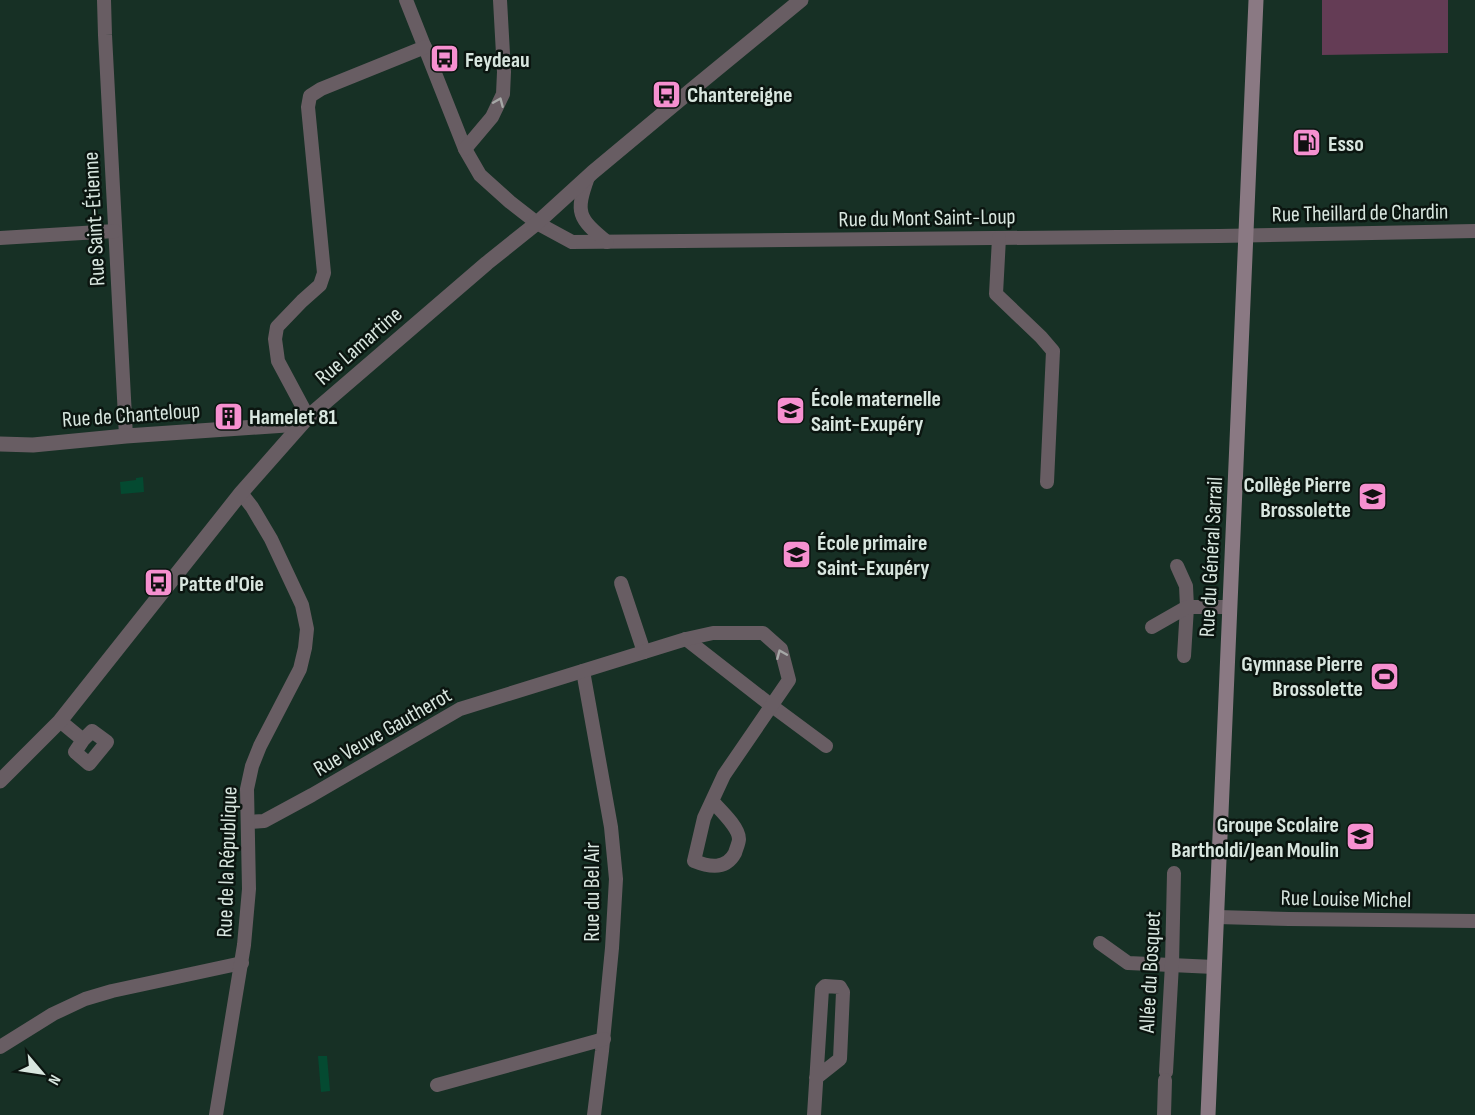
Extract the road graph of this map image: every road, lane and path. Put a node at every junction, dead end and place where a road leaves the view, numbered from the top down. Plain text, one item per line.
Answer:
1 (104, 0) edge
2 (406, 0) edge
3 (500, 0) edge
4 (801, 0) edge
5 (1257, 0) edge
6 (424, 47) junction
7 (465, 150) junction
8 (588, 177) junction
9 (537, 223) junction
10 (115, 231) junction
11 (1475, 231) edge
12 (1247, 235) junction
13 (0, 238) edge
14 (999, 238) junction
15 (607, 242) junction
16 (304, 421) junction
17 (126, 436) junction
18 (0, 444) edge
19 (1047, 482) dead end
20 (241, 493) junction
21 (1177, 566) dead end
22 (621, 583) dead end
23 (1187, 608) junction
24 (1230, 608) junction
25 (1152, 627) dead end
26 (686, 639) junction
27 (644, 652) junction
28 (1184, 656) dead end
29 (583, 671) junction
30 (772, 706) junction
31 (60, 721) junction
32 (83, 740) dead end
33 (826, 746) dead end
34 (0, 781) edge
35 (712, 801) junction
36 (248, 822) junction
37 (1174, 873) dead end
38 (1217, 917) junction
39 (1475, 921) edge
40 (1100, 943) dead end
41 (242, 963) junction
42 (1172, 964) junction
43 (1214, 967) junction
44 (604, 1039) junction
45 (0, 1047) edge
46 (816, 1078) junction
47 (437, 1085) dead end
48 (216, 1115) edge
49 (594, 1115) edge
50 (814, 1115) edge
51 (1164, 1115) edge
52 (1208, 1115) edge

1 - 10 street, Rue Saint-Étienne
2 - 6 street, Rue du Mont Saint-Loup
7 -> 3 street
4 - 8 street, Rue Lamartine
5 - 12 main road, Rue du Général Sarrail
6 - 7 street, Rue du Mont Saint-Loup
6 - 16 street
7 - 9 street, Rue du Mont Saint-Loup
8 - 9 street, Rue Lamartine
8 - 15 street
9 - 15 street, Rue du Mont Saint-Loup
9 - 16 street, Rue Lamartine
10 - 13 street
10 - 17 street, Rue Saint-Étienne
11 - 12 street, Rue Theillard de Chardin
12 - 14 street, Rue du Mont Saint-Loup
12 - 24 main road, Rue du Général Sarrail
14 - 15 street, Rue du Mont Saint-Loup
14 - 19 street
16 - 17 street, Rue de Chanteloup
16 - 20 street, Rue Lamartine
17 - 18 street, Rue de Chanteloup
20 - 31 street, Rue Lamartine
20 - 36 street, Rue de la République
21 - 23 street
22 - 27 street
23 - 24 street
23 - 25 street
23 - 28 street
24 - 38 main road, Rue du Général Sarrail
26 - 27 street, Rue Veuve Gautherot
26 - 30 street
30 -> 26 street, Rue Veuve Gautherot
27 - 29 street, Rue Veuve Gautherot
29 - 36 street, Rue Veuve Gautherot
29 - 44 street, Rue du Bel Air
30 - 33 street
30 - 35 street, Rue Veuve Gautherot
31 - 32 street
31 - 34 street, Rue Lamartine
35 - 35 street, Rue Veuve Gautherot
36 - 41 street, Rue de la République
37 - 42 street, Allée du Bosquet
38 - 39 street, Rue Louise Michel
38 - 43 main road, Rue du Général Sarrail
40 - 42 street
41 - 45 street
41 - 48 street, Rue de la République
42 - 43 street
42 - 51 street, Allée du Bosquet
43 - 52 main road, Rue du Général Sarrail
44 - 47 street
44 - 49 street, Rue du Bel Air
46 - 46 street
46 - 50 street

